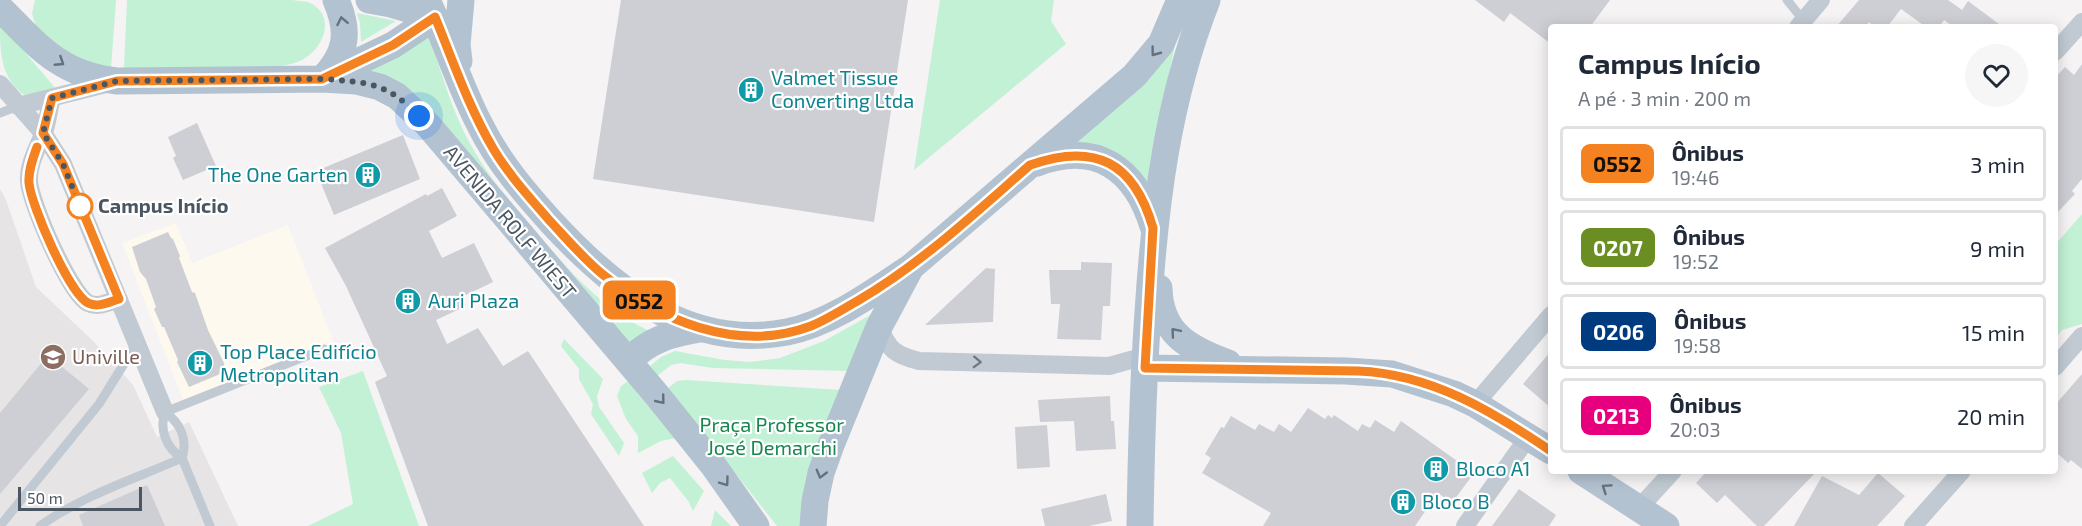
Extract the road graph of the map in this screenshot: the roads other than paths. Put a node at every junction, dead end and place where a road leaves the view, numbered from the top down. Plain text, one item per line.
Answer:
1 (336, 0) edge
2 (461, 0) edge
3 (1180, 0) edge
4 (1207, 0) edge
5 (1787, 0) edge
6 (1821, 0) edge
7 (387, 1) edge
8 (431, 8) edge
9 (12, 11) edge
10 (2082, 22) edge
11 (1801, 24) edge
12 (2058, 49) edge
13 (322, 79) junction
14 (460, 80) junction
15 (117, 81) junction
16 (0, 84) edge
17 (52, 98) junction
18 (18, 106) junction
19 (0, 113) edge
20 (43, 133) junction
21 (1164, 153) junction
22 (1030, 165) junction
23 (1153, 228) junction
24 (911, 267) junction
25 (119, 299) junction
26 (1548, 318) edge
27 (879, 327) junction
28 (700, 329) junction
29 (2082, 336) edge
30 (137, 343) junction
31 (324, 349) dead end
32 (628, 362) junction
33 (1145, 362) junction
34 (2058, 364) edge
35 (1243, 369) junction
36 (1474, 404) junction
37 (165, 412) junction
38 (1529, 436) junction
39 (1548, 449) edge
40 (182, 458) junction
41 (1586, 474) edge
42 (1670, 474) edge
43 (1959, 474) edge
44 (1638, 509) junction
45 (0, 526) edge
46 (40, 526) edge
47 (210, 526) edge
48 (756, 526) edge
49 (813, 526) edge
50 (1140, 526) edge
51 (1465, 526) edge
52 (1666, 526) edge
53 (1913, 526) edge

13 -> 1 main road
2 - 14 main road
3 -> 22 main road
4 - 21 main road
5 - 11 lane
6 - 11 street
7 - 8 main road
8 - 13 main road
8 - 14 main road
9 -> 15 main road, AVENIDA ROLF WIEST
10 - 12 street
13 - 15 main road, AVENIDA ROLF WIEST
13 - 32 main road, AVENIDA ROLF WIEST
14 - 28 main road
15 - 17 street
16 - 18 street
17 - 18 street
17 - 20 street
18 - 19 lane
18 - 20 street
20 - 25 street
20 - 25 street
21 - 23 main road
35 -> 21 main road
22 - 23 main road
22 - 24 main road
23 - 33 main road
24 - 27 main road
24 - 28 main road
25 - 30 street
26 - 36 street
27 -> 33 street
27 -> 49 main road
28 - 32 main road
29 - 34 street
30 - 37 street
30 - 45 lane
31 - 37 lane
32 -> 48 main road, AVENIDA ROLF WIEST
33 - 35 main road
33 - 50 main road
35 - 36 main road
36 - 38 main road
37 - 40 lane
37 - 40 lane
38 - 39 main road
38 - 51 street
40 - 46 lane
40 - 47 lane
44 -> 41 main road
42 - 44 street
43 - 53 street
44 - 52 main road

